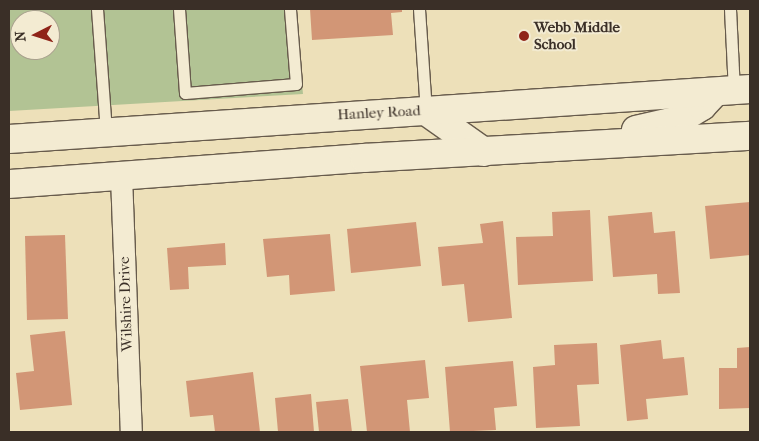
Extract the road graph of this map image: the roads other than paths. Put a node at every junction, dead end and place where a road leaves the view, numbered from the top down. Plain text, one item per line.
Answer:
1 (97, 9) edge
2 (179, 9) edge
3 (290, 9) edge
4 (419, 9) edge
5 (730, 9) edge
6 (733, 90) edge
7 (426, 111) junction
8 (106, 132) junction
9 (750, 136) edge
10 (9, 139) edge
11 (569, 147) junction
12 (484, 152) junction
13 (122, 176) junction
14 (9, 184) edge
15 (131, 432) edge

1 - 8 lane
2 - 3 lane
4 - 7 lane
5 - 6 lane
6 - 7 main road, Hanley Road
6 - 11 main road
7 - 8 main road, Hanley Road
7 - 12 main road
8 - 10 main road, Hanley Road
9 - 11 main road
11 - 12 main road
12 - 13 main road
13 - 14 main road
13 - 15 street, Wilshire Drive

